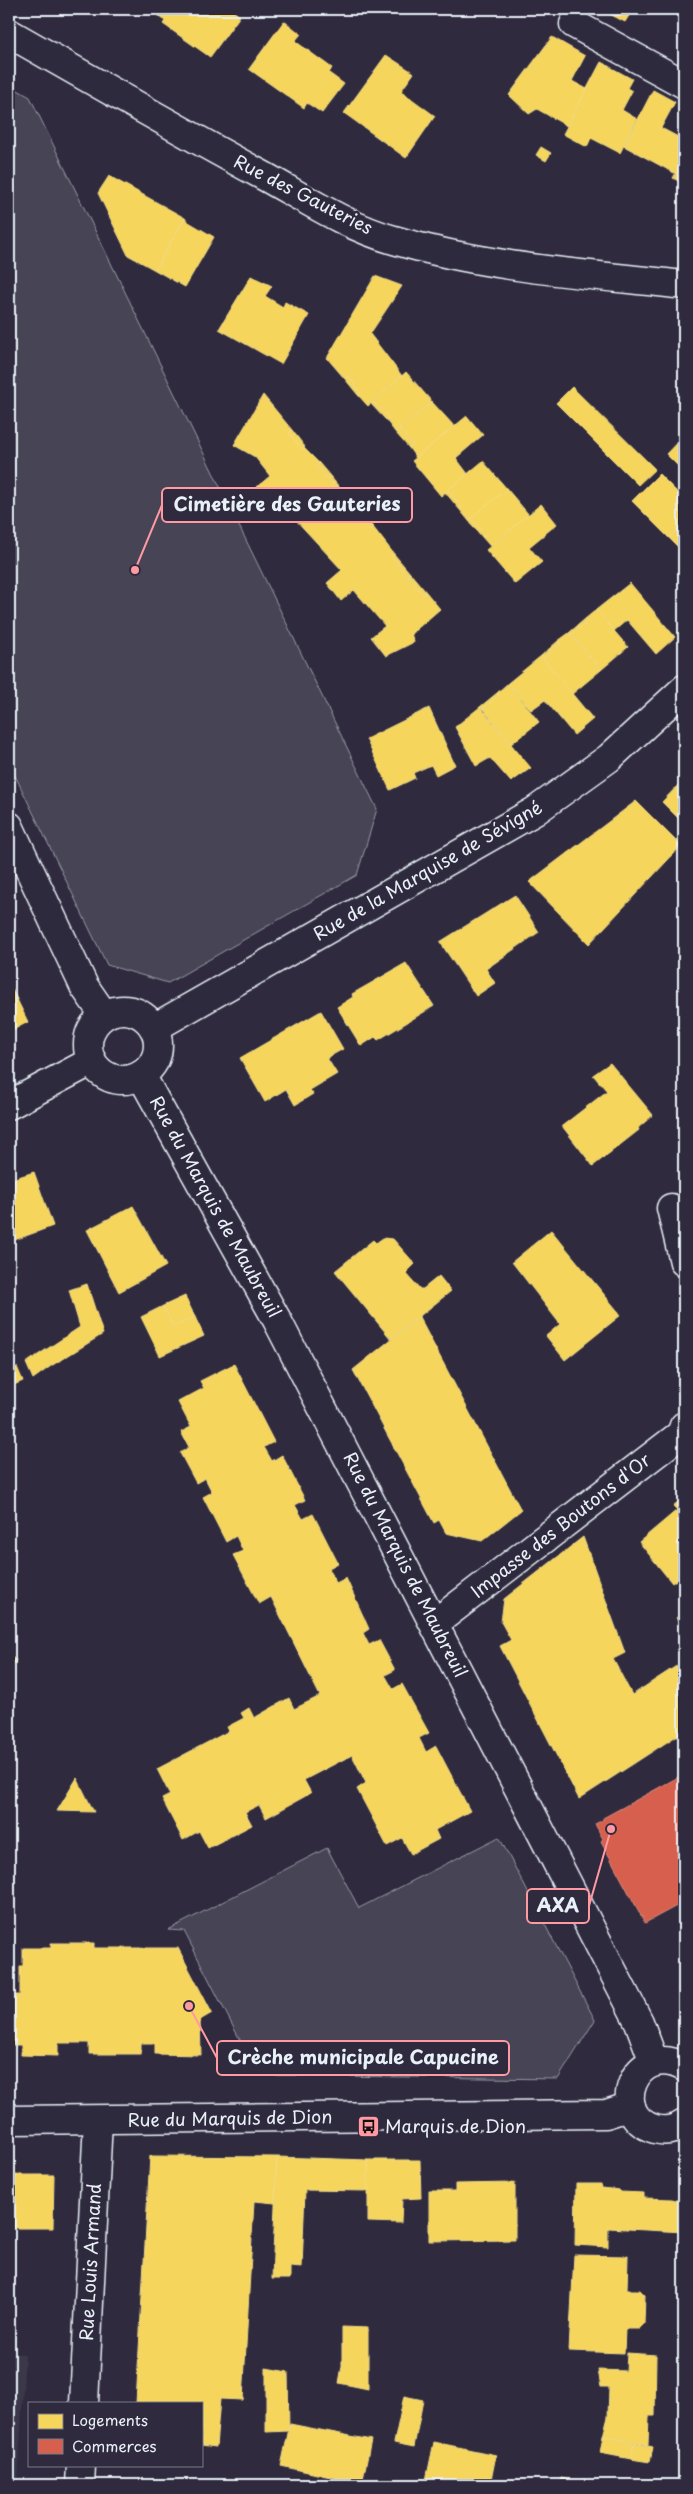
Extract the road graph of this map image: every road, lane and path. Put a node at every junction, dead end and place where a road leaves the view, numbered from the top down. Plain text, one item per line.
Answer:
1 (574, 24) dead end
2 (9, 33) edge
3 (684, 84) edge
4 (684, 285) edge
5 (684, 689) edge
6 (9, 826) edge
7 (104, 1015) junction
8 (154, 1028) junction
9 (92, 1061) junction
10 (141, 1075) junction
11 (9, 1105) edge
12 (671, 1208) dead end
13 (684, 1262) edge
14 (684, 1426) edge
15 (435, 1623) junction
16 (654, 2062) junction
17 (684, 2067) edge
18 (631, 2106) junction
19 (9, 2120) edge
20 (98, 2120) junction
21 (684, 2124) edge
22 (84, 2402) edge
23 (81, 2466) edge
24 (80, 2485) edge

1 - 3 street
2 - 4 street, Rue des Gauteries
5 - 8 street, Rue de la Marquise de Sévigné
6 - 7 street
7 - 8 street
7 - 9 street
8 - 10 street
9 - 10 street
9 - 11 street
10 - 15 street, Rue du Marquis de Maubreuil
12 - 13 street
14 - 15 street, Impasse des Boutons d'Or
15 - 16 street, Rue du Marquis de Maubreuil
16 - 17 street
16 - 18 street
18 - 20 street, Rue du Marquis de Dion
18 - 21 street
19 - 20 street, Rue du Marquis de Dion
20 - 22 street, Rue Louis Armand
23 - 24 street

